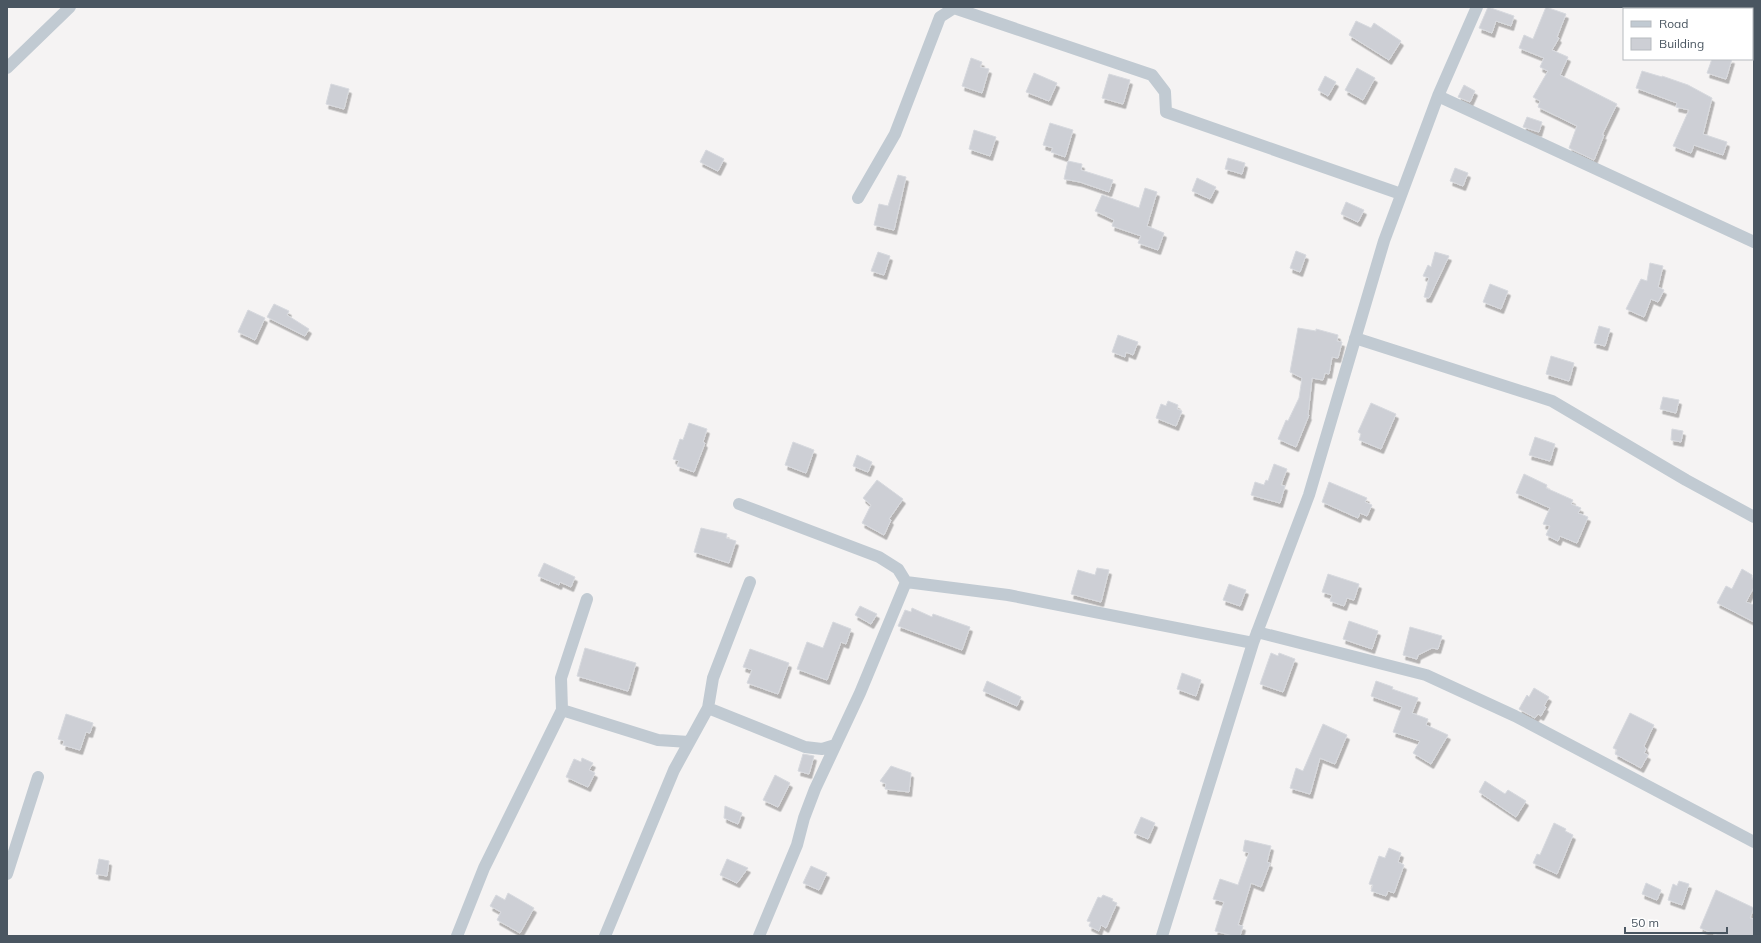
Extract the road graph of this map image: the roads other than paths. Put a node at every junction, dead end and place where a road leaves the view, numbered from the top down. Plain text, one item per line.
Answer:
1 (70, 7) edge
2 (1477, 7) edge
3 (7, 68) edge
4 (1438, 96) junction
5 (1401, 194) junction
6 (858, 198) dead end
7 (1754, 242) edge
8 (1355, 338) junction
9 (739, 504) dead end
10 (1754, 517) edge
11 (750, 582) dead end
12 (906, 582) junction
13 (586, 599) dead end
14 (1255, 638) junction
15 (708, 708) junction
16 (562, 710) junction
17 (689, 742) junction
18 (835, 746) junction
19 (38, 777) dead end
20 (1754, 842) edge
21 (7, 874) edge
22 (457, 936) edge
23 (605, 936) edge
24 (759, 936) edge
25 (1162, 936) edge

1 - 3 street
2 - 4 street
4 - 5 street
4 - 7 street
5 - 6 street
5 - 8 street
8 - 10 street
8 - 14 street
9 - 12 street
11 - 15 street
12 - 14 street
12 - 18 street
13 - 16 street
14 - 20 street
14 - 25 street
15 - 17 street
15 - 18 street
16 - 17 street
16 - 22 street
17 - 23 street
18 - 24 street
19 - 21 street

